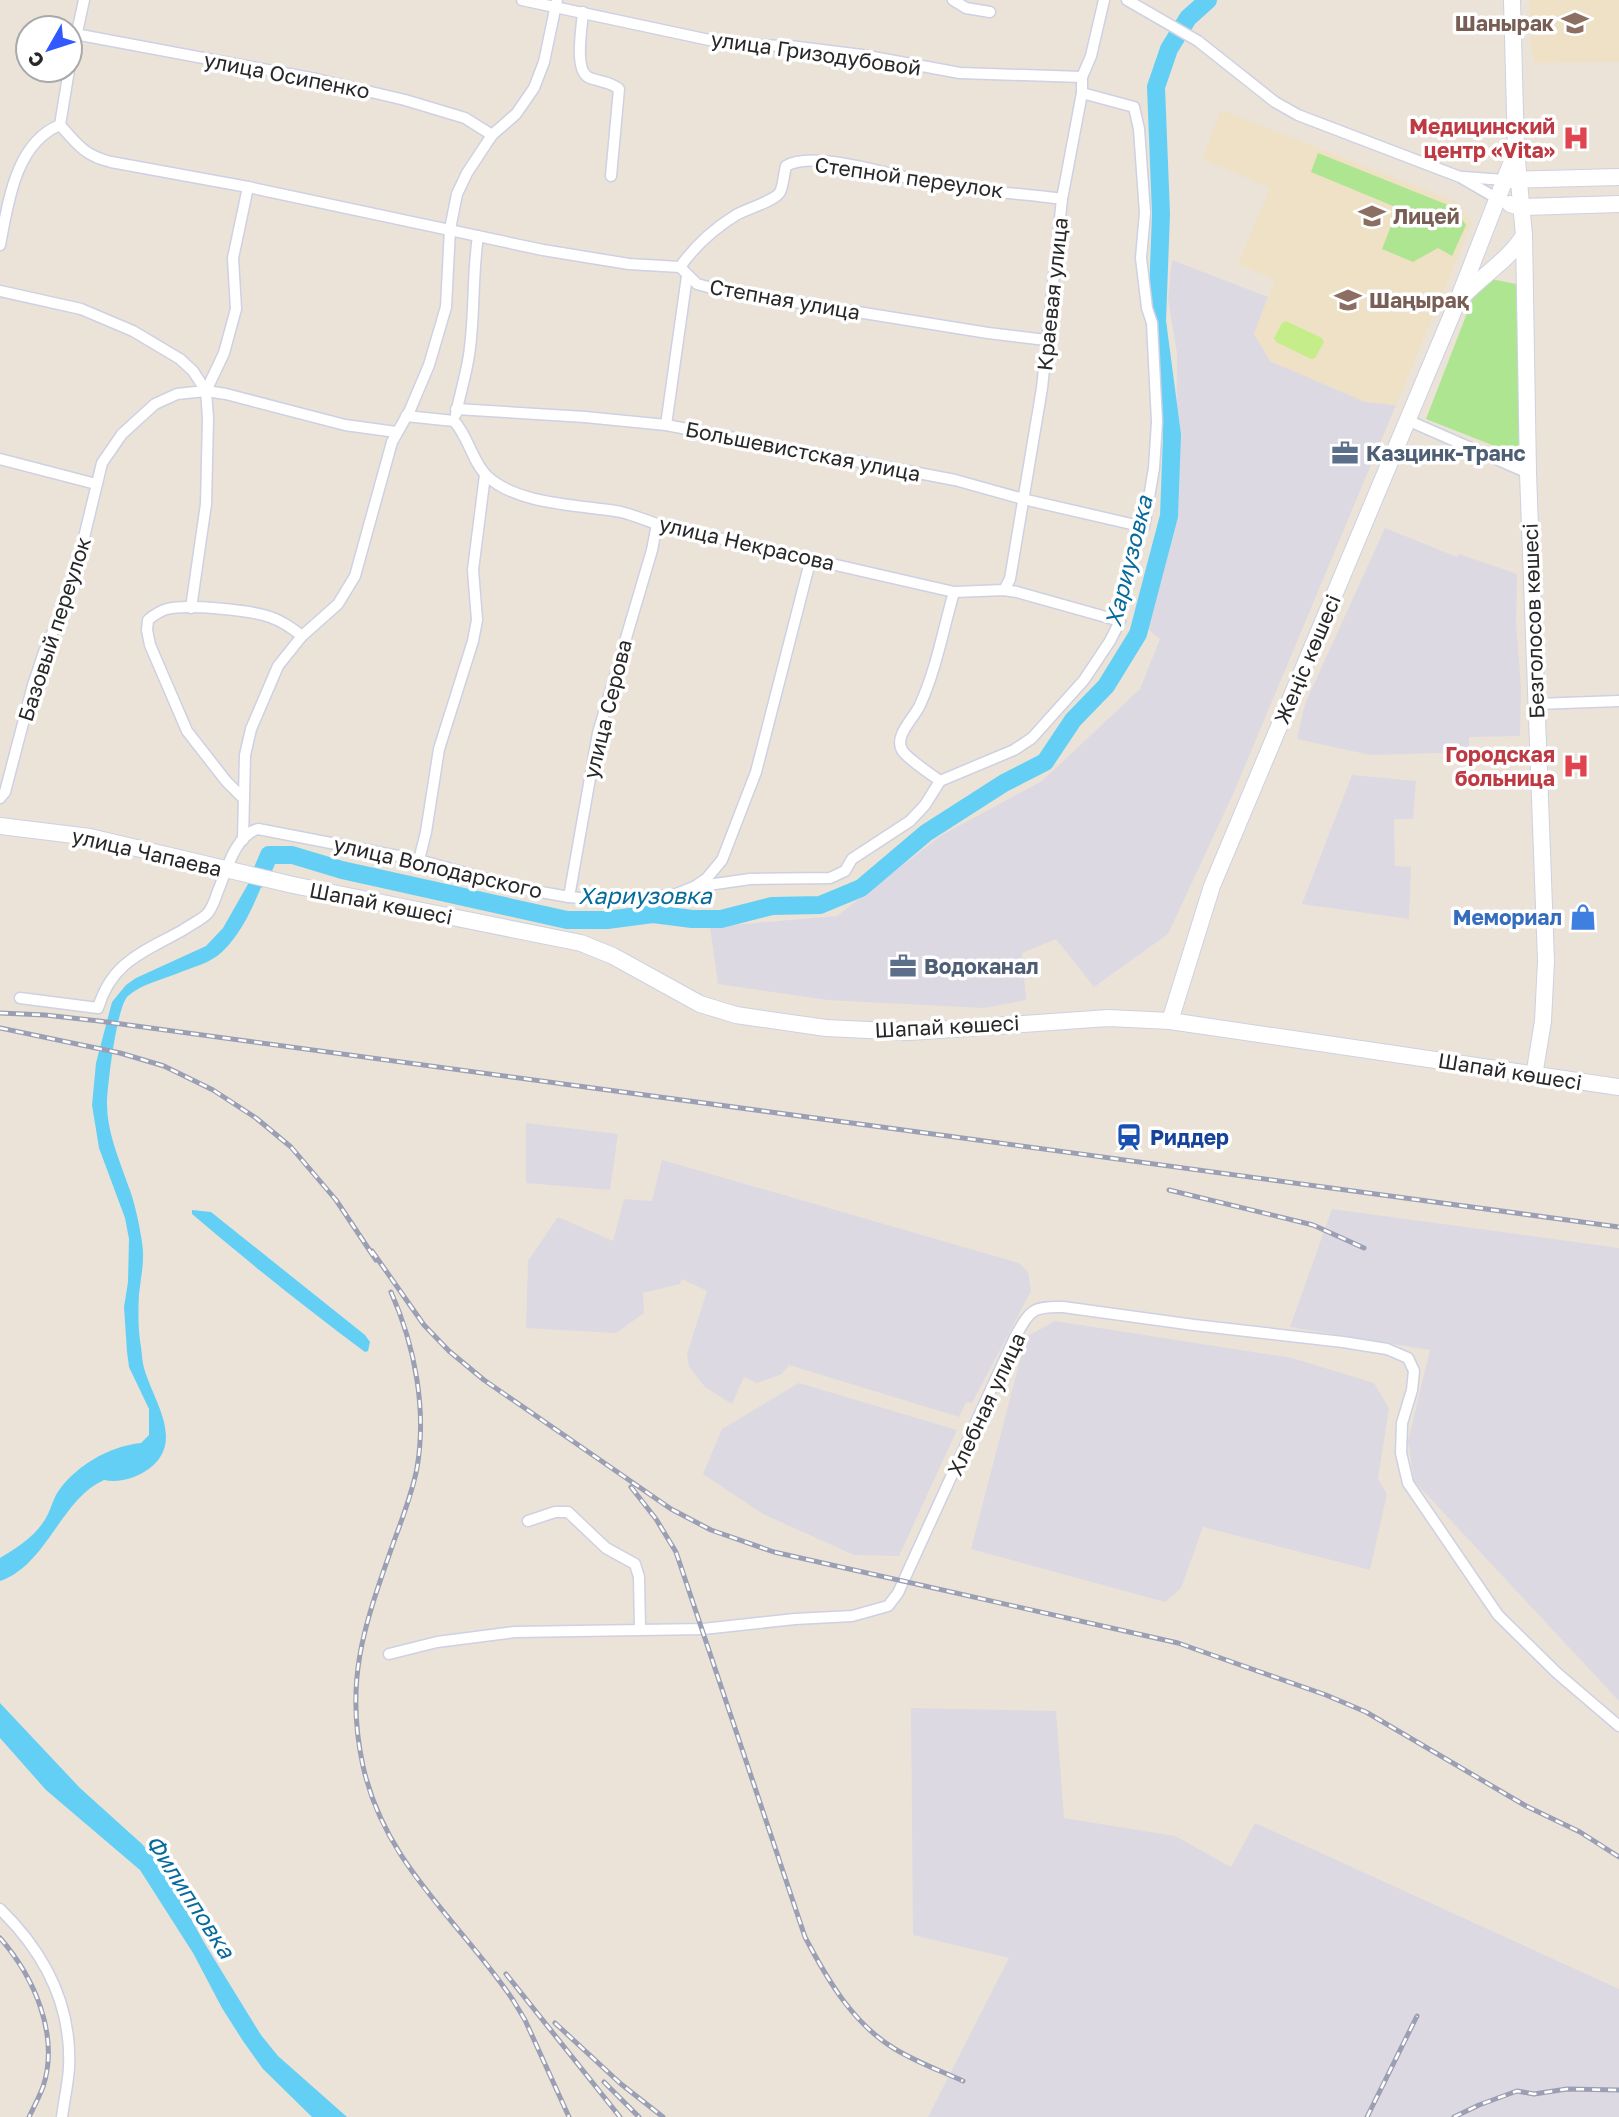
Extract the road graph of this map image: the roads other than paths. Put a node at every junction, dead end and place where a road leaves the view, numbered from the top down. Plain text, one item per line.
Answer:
1 (522, 0) edge
2 (953, 0) edge
3 (1104, 0) edge
4 (1126, 0) edge
5 (1511, 0) edge
6 (555, 4) edge
7 (583, 12) junction
8 (990, 12) dead end
9 (84, 36) edge
10 (1082, 77) junction
11 (67, 84) edge
12 (1082, 93) junction
13 (60, 125) junction
14 (492, 135) junction
15 (611, 176) dead end
16 (1460, 177) junction
17 (1619, 177) edge
18 (1511, 180) junction
19 (248, 187) junction
20 (1062, 199) junction
21 (1498, 199) junction
22 (1619, 204) edge
23 (1520, 208) junction
24 (450, 229) junction
25 (1524, 235) junction
26 (478, 236) junction
27 (0, 245) edge
28 (684, 272) junction
29 (0, 291) edge
30 (1458, 300) junction
31 (1046, 340) junction
32 (205, 391) junction
33 (455, 415) junction
34 (406, 416) junction
35 (1408, 420) junction
36 (666, 425) junction
37 (396, 432) junction
38 (0, 459) edge
39 (1528, 473) junction
40 (485, 475) junction
41 (96, 484) junction
42 (1023, 499) junction
43 (657, 524) junction
44 (811, 558) junction
45 (1004, 590) junction
46 (954, 592) junction
47 (191, 608) junction
48 (302, 636) junction
49 (1619, 701) edge
50 (1536, 704) junction
51 (940, 781) junction
52 (242, 797) junction
53 (0, 798) edge
54 (0, 826) edge
55 (243, 840) junction
56 (419, 860) junction
57 (226, 870) junction
58 (293, 885) joint
59 (694, 887) junction
60 (569, 897) junction
61 (20, 998) dead end
62 (1170, 1021) junction
63 (1534, 1076) junction
64 (1619, 1087) edge
65 (528, 1521) dead end
66 (640, 1628) junction
67 (389, 1654) dead end
68 (1619, 1726) edge
69 (0, 1909) edge
70 (62, 2117) edge

1 - 6 street, улица Гризодубовой
2 - 8 street
3 - 10 street, Краевая улица
4 - 16 street
5 - 18 street, Безголосов көшесі
6 - 7 street, улица Гризодубовой
6 - 14 street
7 - 10 street, улица Гризодубовой
7 - 15 street
9 - 14 street, улица Осипенко
10 - 12 street, Краевая улица
11 - 13 street
12 - 20 street, Краевая улица
12 - 42 street, Большевистская улица
13 - 19 street, Степная улица
13 - 27 street
14 - 24 street
16 - 18 street
16 - 21 street
17 - 18 street
18 - 21 street, Жеңіс көшесі
18 - 23 street, Безголосов көшесі
19 - 24 street, Степная улица
19 - 32 street
20 - 28 street, Степной переулок
20 - 31 street, Краевая улица
21 - 23 street
21 - 30 street, Жеңіс көшесі
22 - 23 street
23 - 25 street, Безголосов көшесі
24 - 26 street, Степная улица
24 - 34 street
25 - 30 street, Жеңіс көшесі
25 - 39 street, Безголосов көшесі
26 - 28 street, Степная улица
26 - 33 street
28 - 31 street, Степная улица
28 - 36 street
29 - 32 street
30 - 35 street, Жеңіс көшесі
31 - 42 street, Краевая улица
32 - 37 street
32 - 41 street, Базовый переулок
32 - 47 street
33 - 34 street
33 - 36 street, Большевистская улица
33 - 40 street
34 - 37 street
35 - 39 street
35 - 62 street, Жеңіс көшесі
36 - 42 street, Большевистская улица
37 - 48 street
38 - 41 street
39 - 50 street, Безголосов көшесі
40 - 43 street, улица Некрасова
40 - 56 street
41 - 53 street, Базовый переулок
42 - 45 street, Краевая улица
43 - 44 street, улица Некрасова
43 - 60 street, улица Серова
44 - 46 street, улица Некрасова
44 - 59 street, улица Володарского
45 - 46 street, улица Некрасова
45 - 51 street, улица Некрасова
46 - 51 street
47 - 48 street
47 - 52 street
48 - 52 street
49 - 50 street
50 - 63 street, Безголосов көшесі
51 - 59 street
52 - 55 street
54 - 57 street, улица Чапаева
55 - 56 street, улица Володарского
55 - 57 street
56 - 60 street, улица Володарского
57 - 58 street, улица Чапаева
57 - 61 street
58 - 62 street, Шапай көшесі
59 - 60 street, улица Володарского
62 - 63 street, Шапай көшесі
63 - 64 street, Шапай көшесі
65 - 66 street
66 - 67 street, Хлебная улица
66 - 68 street, Хлебная улица
69 - 70 street

